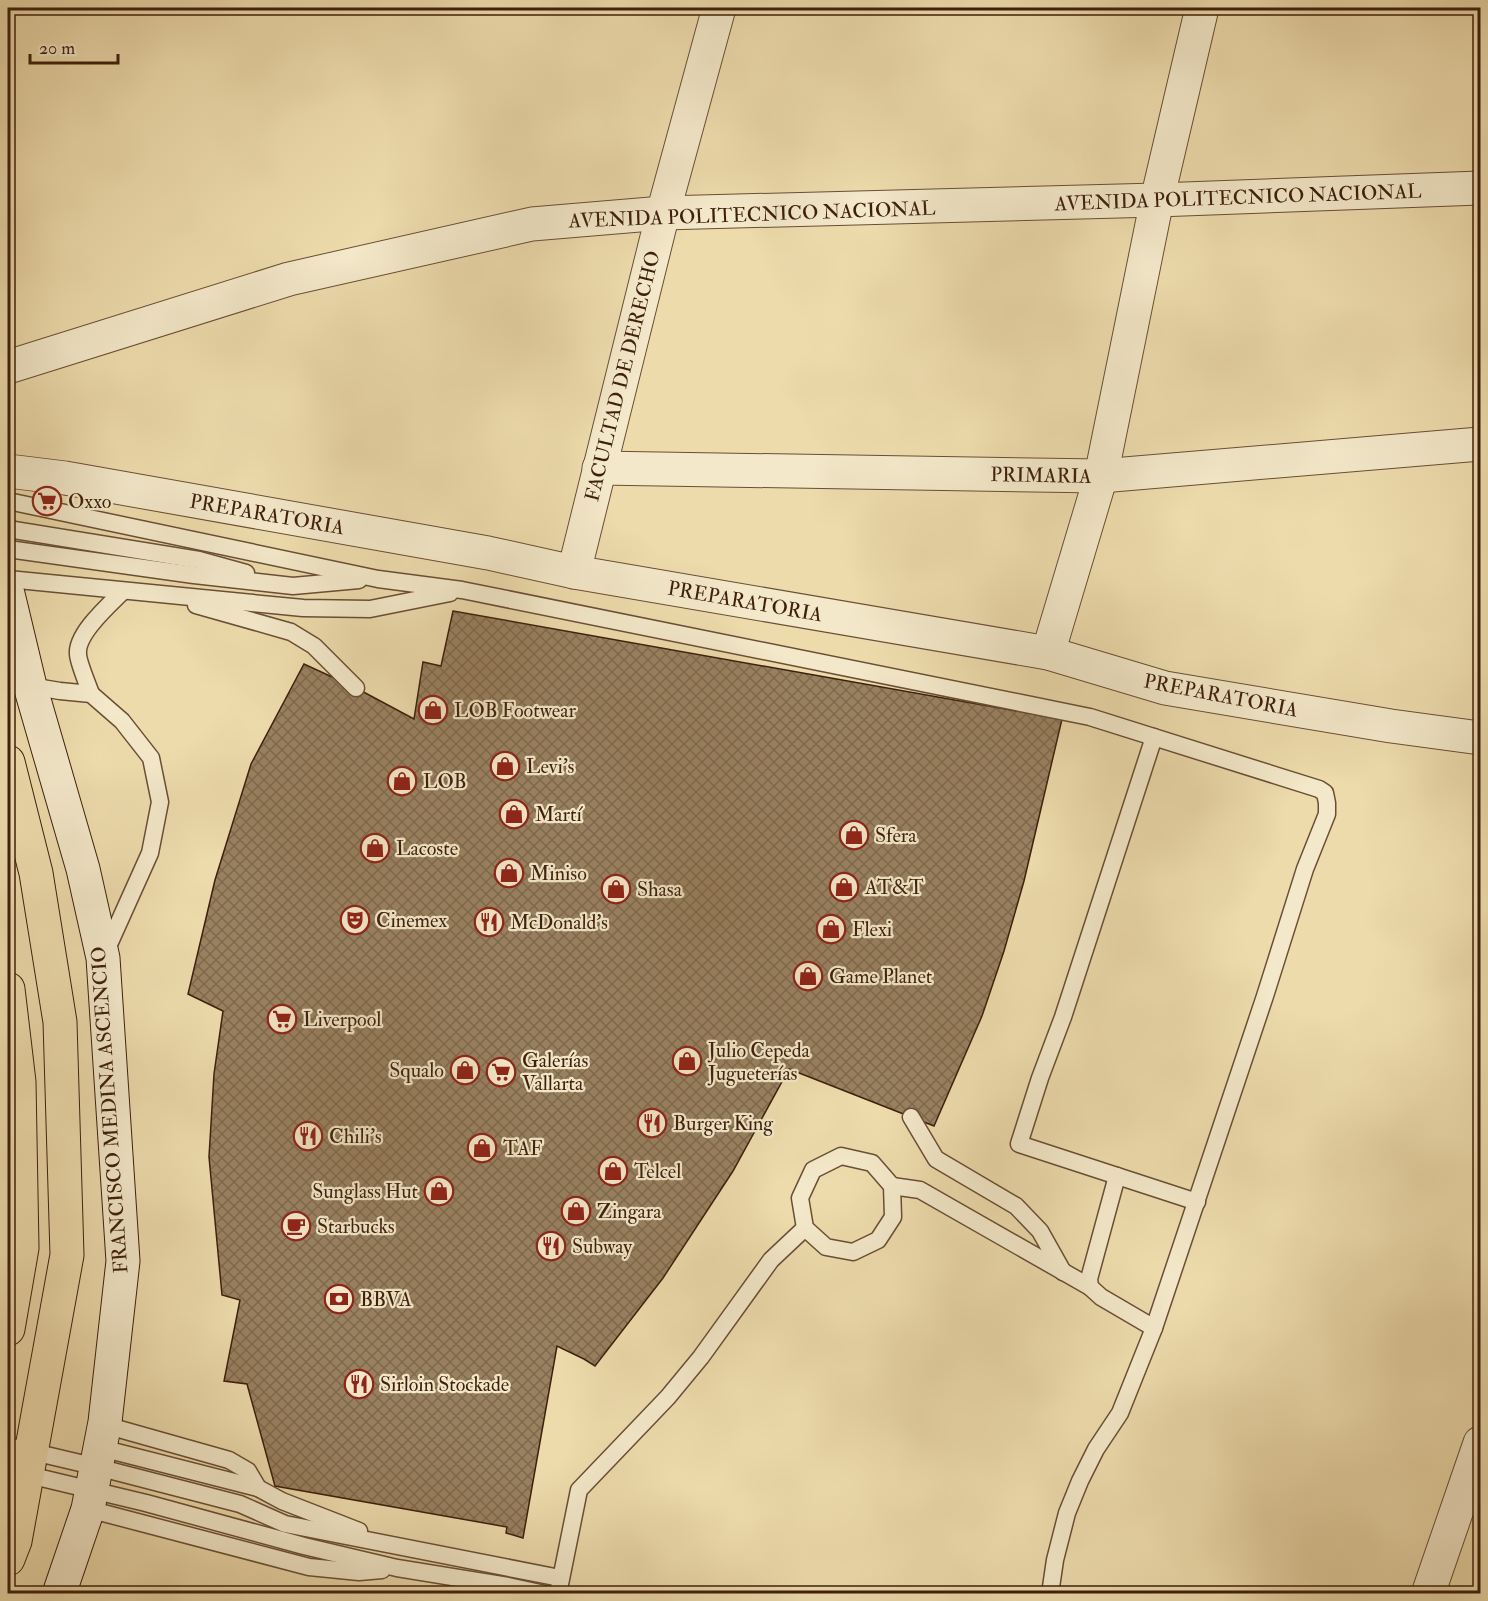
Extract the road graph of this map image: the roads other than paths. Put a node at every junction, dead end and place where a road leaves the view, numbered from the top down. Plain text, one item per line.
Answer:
1 (719, 8) edge
2 (1202, 8) edge
3 (1480, 188) edge
4 (1157, 200) junction
5 (663, 213) junction
6 (8, 367) edge
7 (1480, 444) edge
8 (599, 468) junction
9 (8, 471) edge
10 (1101, 476) junction
11 (8, 501) edge
12 (8, 529) edge
13 (8, 549) edge
14 (574, 572) junction
15 (8, 579) edge
16 (378, 579) junction
17 (293, 586) junction
18 (462, 590) junction
19 (123, 591) junction
20 (155, 593) junction
21 (8, 594) edge
22 (1048, 653) junction
23 (30, 686) junction
24 (356, 688) dead end
25 (91, 694) junction
26 (1154, 737) junction
27 (1480, 738) edge
28 (8, 762) edge
29 (103, 958) junction
30 (8, 989) edge
31 (911, 1118) dead end
32 (1117, 1176) junction
33 (892, 1186) junction
34 (1197, 1202) junction
35 (805, 1228) junction
36 (1064, 1273) junction
37 (1090, 1287) junction
38 (1154, 1328) junction
39 (8, 1329) edge
40 (1479, 1454) edge
41 (18, 1461) edge
42 (97, 1468) junction
43 (258, 1488) junction
44 (397, 1546) junction
45 (8, 1560) edge
46 (559, 1586) edge
47 (59, 1593) edge
48 (545, 1593) edge
49 (1050, 1593) edge
50 (1428, 1593) edge

1 - 5 street, FACULTAD DE DERECHO
2 - 4 street
3 - 4 street, AVENIDA POLITECNICO NACIONAL
4 - 5 street, AVENIDA POLITECNICO NACIONAL
4 - 10 street
5 - 6 street, AVENIDA POLITECNICO NACIONAL
5 - 8 street, FACULTAD DE DERECHO
7 - 10 street, PRIMARIA
8 - 10 street, PRIMARIA
8 - 14 street, FACULTAD DE DERECHO
9 - 14 street, PREPARATORIA
10 - 22 street
11 - 16 lane
12 - 17 lane
13 - 17 lane
14 - 22 street, PREPARATORIA
15 - 19 lane
16 - 17 lane
16 - 18 lane
18 - 20 lane
18 - 26 lane
19 - 20 lane
19 - 25 lane
20 - 24 lane
21 - 23 street, FRANCISCO MEDINA ASCENCIO
22 - 27 street, PREPARATORIA
23 - 25 lane
23 - 29 street, FRANCISCO MEDINA ASCENCIO
25 - 29 lane
26 - 32 lane
26 - 34 lane
28 - 41 highway
29 - 42 street, FRANCISCO MEDINA ASCENCIO
30 - 39 highway
31 - 36 lane
32 - 34 lane
32 - 37 lane
33 - 35 lane
33 - 35 lane
33 - 36 lane
34 - 38 lane
35 - 46 lane
36 - 37 lane
37 - 38 lane
38 - 49 lane
40 - 50 street
41 - 42 lane
41 - 42 lane
41 - 45 highway
42 - 43 lane
42 - 43 lane
42 - 44 lane
42 - 47 street, FRANCISCO MEDINA ASCENCIO
42 - 48 lane
43 - 44 lane
44 - 46 lane

